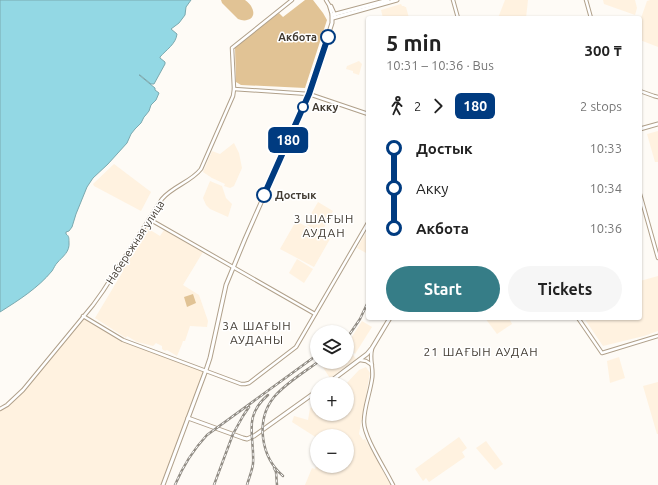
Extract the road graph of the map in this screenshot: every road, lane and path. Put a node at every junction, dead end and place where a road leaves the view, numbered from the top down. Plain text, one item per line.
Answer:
1 (292, 0) edge
2 (327, 0) edge
3 (388, 0) edge
4 (397, 0) edge
5 (453, 0) edge
6 (586, 0) edge
7 (457, 16) edge
8 (590, 16) edge
9 (334, 17) junction
10 (234, 89) junction
11 (642, 92) edge
12 (309, 94) junction
13 (658, 97) edge
14 (366, 113) edge
15 (658, 124) edge
16 (642, 128) edge
17 (642, 201) edge
18 (149, 219) junction
19 (366, 225) edge
20 (658, 258) edge
21 (233, 267) junction
22 (315, 314) junction
23 (83, 316) junction
24 (389, 320) edge
25 (579, 320) edge
26 (658, 336) edge
27 (372, 348) junction
28 (360, 360) junction
29 (372, 365) junction
30 (206, 370) junction
31 (337, 377) edge
32 (310, 396) edge
33 (0, 409) edge
34 (188, 418) junction
35 (163, 485) edge
36 (393, 485) edge

1 - 10 street
2 - 9 street
3 - 9 main road
4 - 9 main road
5 - 7 street
6 - 8 street
9 - 12 main road
10 - 12 street
10 - 18 street, Набережная улица
11 - 13 street
12 - 14 street
12 - 21 main road
15 - 16 main road
17 - 20 street
18 - 21 street
18 - 23 street, Набережная улица
19 - 22 street
21 - 22 street
21 - 30 main road
22 - 30 street
23 - 30 street
23 - 33 street, Набережная улица
24 - 27 main road
25 - 26 street
27 - 28 main road
27 - 29 street
28 - 29 street
28 - 31 main road
29 - 36 street
30 - 34 main road
32 - 34 main road
34 - 35 main road

